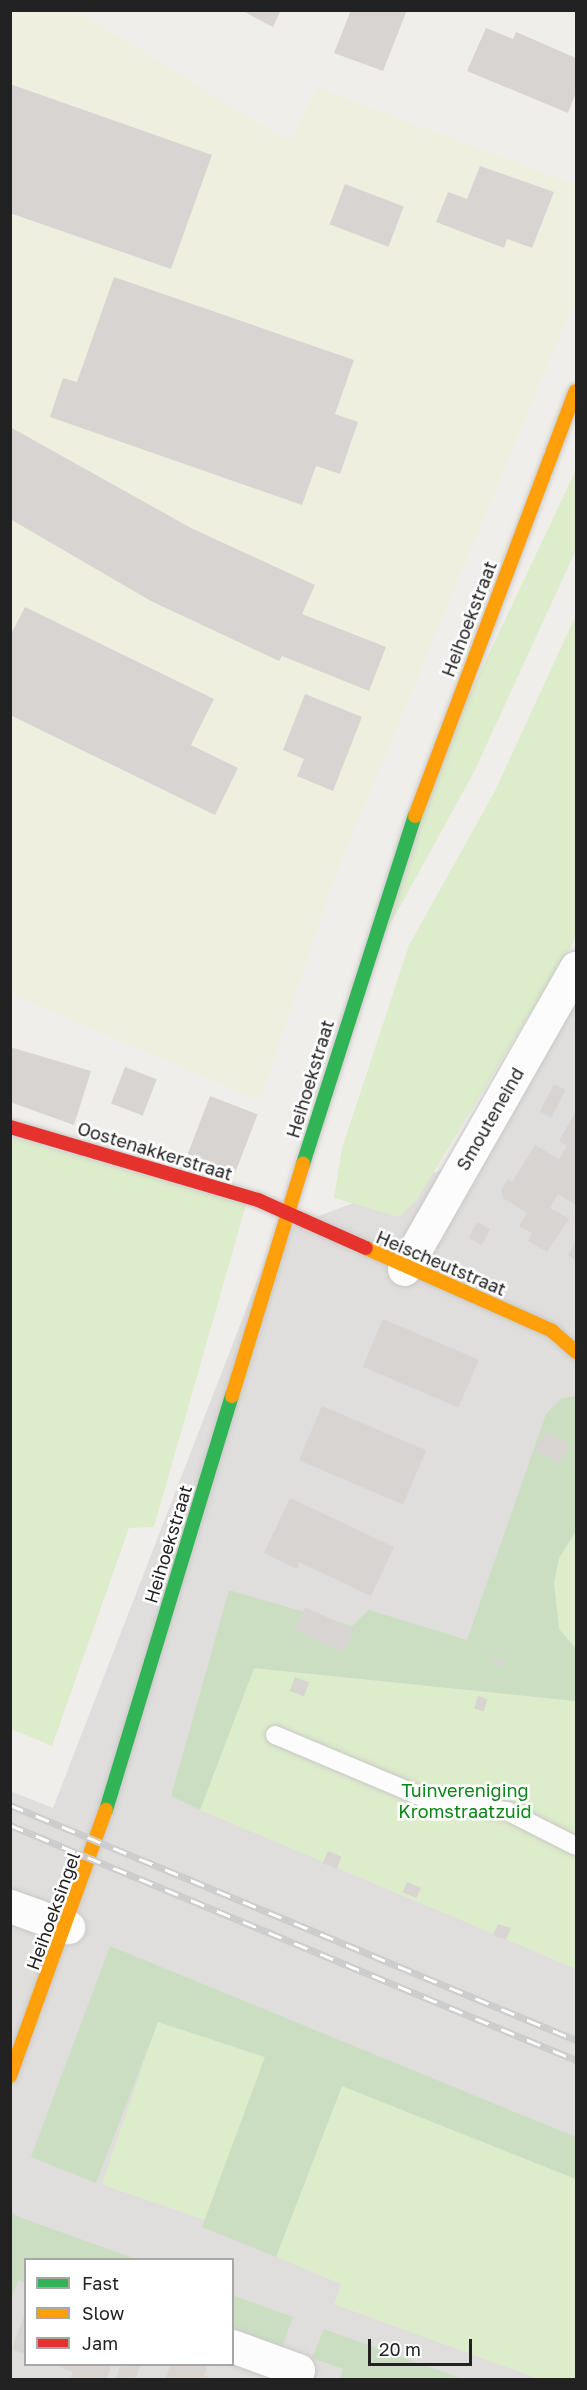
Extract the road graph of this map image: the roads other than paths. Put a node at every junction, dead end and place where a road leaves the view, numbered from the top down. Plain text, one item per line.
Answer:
1 (576, 391) edge
2 (576, 968) edge
3 (10, 1127) edge
4 (287, 1214) junction
5 (404, 1269) junction
6 (576, 1352) edge
7 (275, 1735) dead end
8 (112, 1790) joint
9 (576, 1846) edge
10 (10, 1906) edge
11 (68, 1927) junction
12 (10, 2076) edge
13 (234, 2347) edge
14 (294, 2379) edge

1 - 4 street, Heihoekstraat
2 - 5 street, Smouteneind
3 - 4 street, Oostenakkerstraat
4 - 5 street, Heischeutstraat
4 - 8 street, Heihoekstraat
5 - 6 street, Heischeutstraat
7 - 9 lane
8 - 11 street, Heihoeksingel
10 - 11 street
11 - 12 street, Heihoeksingel
13 - 14 street

